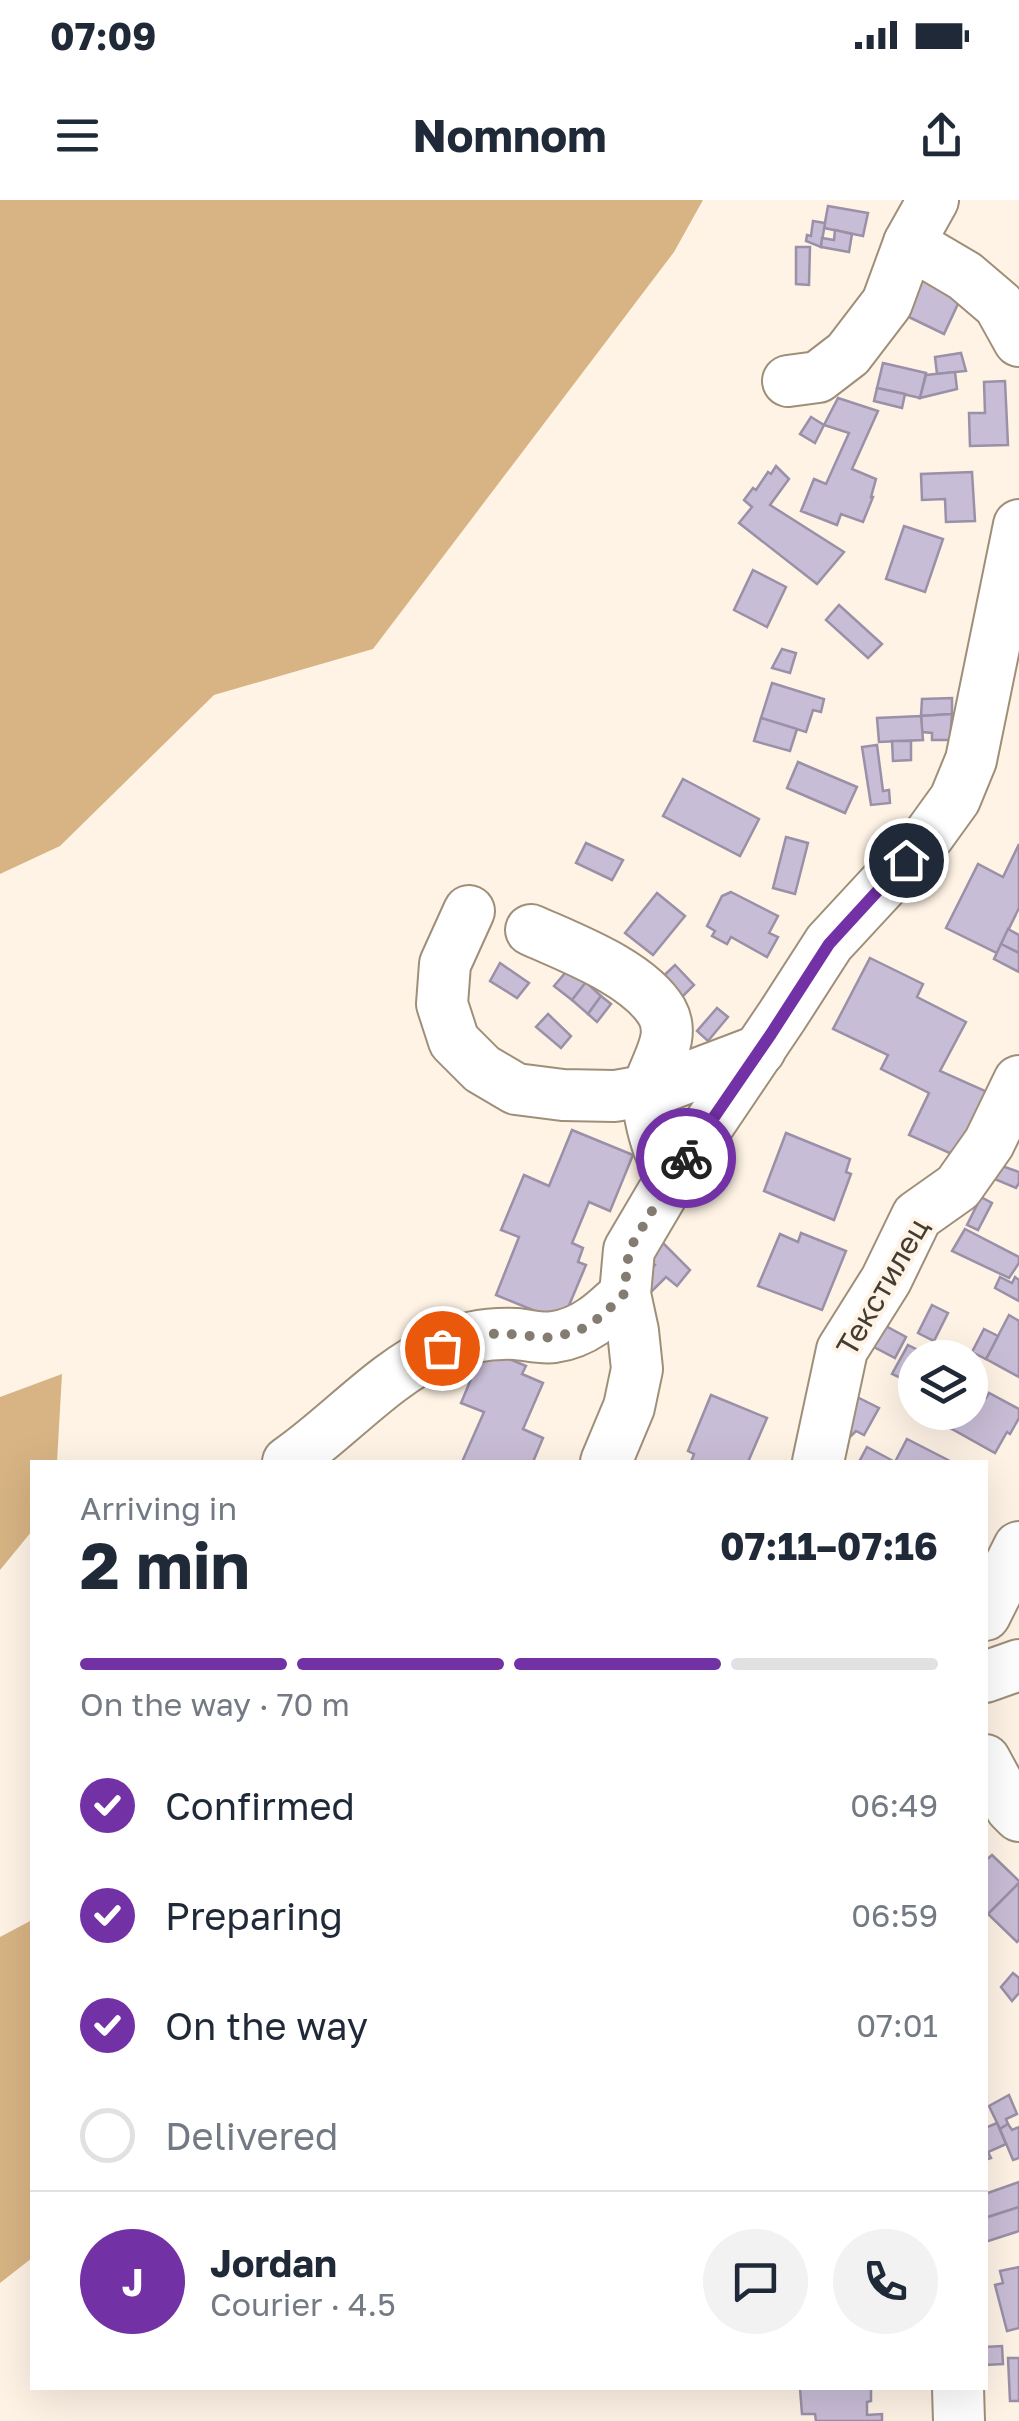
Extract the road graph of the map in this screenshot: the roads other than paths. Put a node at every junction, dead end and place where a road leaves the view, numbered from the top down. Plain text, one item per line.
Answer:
1 (934, 200) edge
2 (909, 243) junction
3 (1012, 314) edge
4 (788, 381) dead end
5 (1019, 525) edge
6 (469, 911) dead end
7 (531, 930) dead end
8 (760, 1050) junction
9 (1019, 1082) edge
10 (647, 1091) junction
11 (676, 1172) junction
12 (624, 1294) junction
13 (290, 1460) edge
14 (607, 1460) edge
15 (818, 1460) edge
16 (1019, 1547) edge
17 (988, 1610) edge
18 (1019, 1665) edge
19 (988, 1676) edge
20 (988, 1766) edge
21 (1019, 1816) edge
22 (958, 2390) edge
23 (959, 2421) edge

1 - 2 street
2 - 3 street
2 - 4 street
5 - 8 street
6 - 10 street
7 - 10 street
8 - 10 street
8 - 11 street
9 - 15 street, Текстилец
10 - 11 street
11 - 12 street
12 - 13 street
12 - 14 street
16 - 17 street
18 - 19 street
20 - 21 street
22 - 23 street

